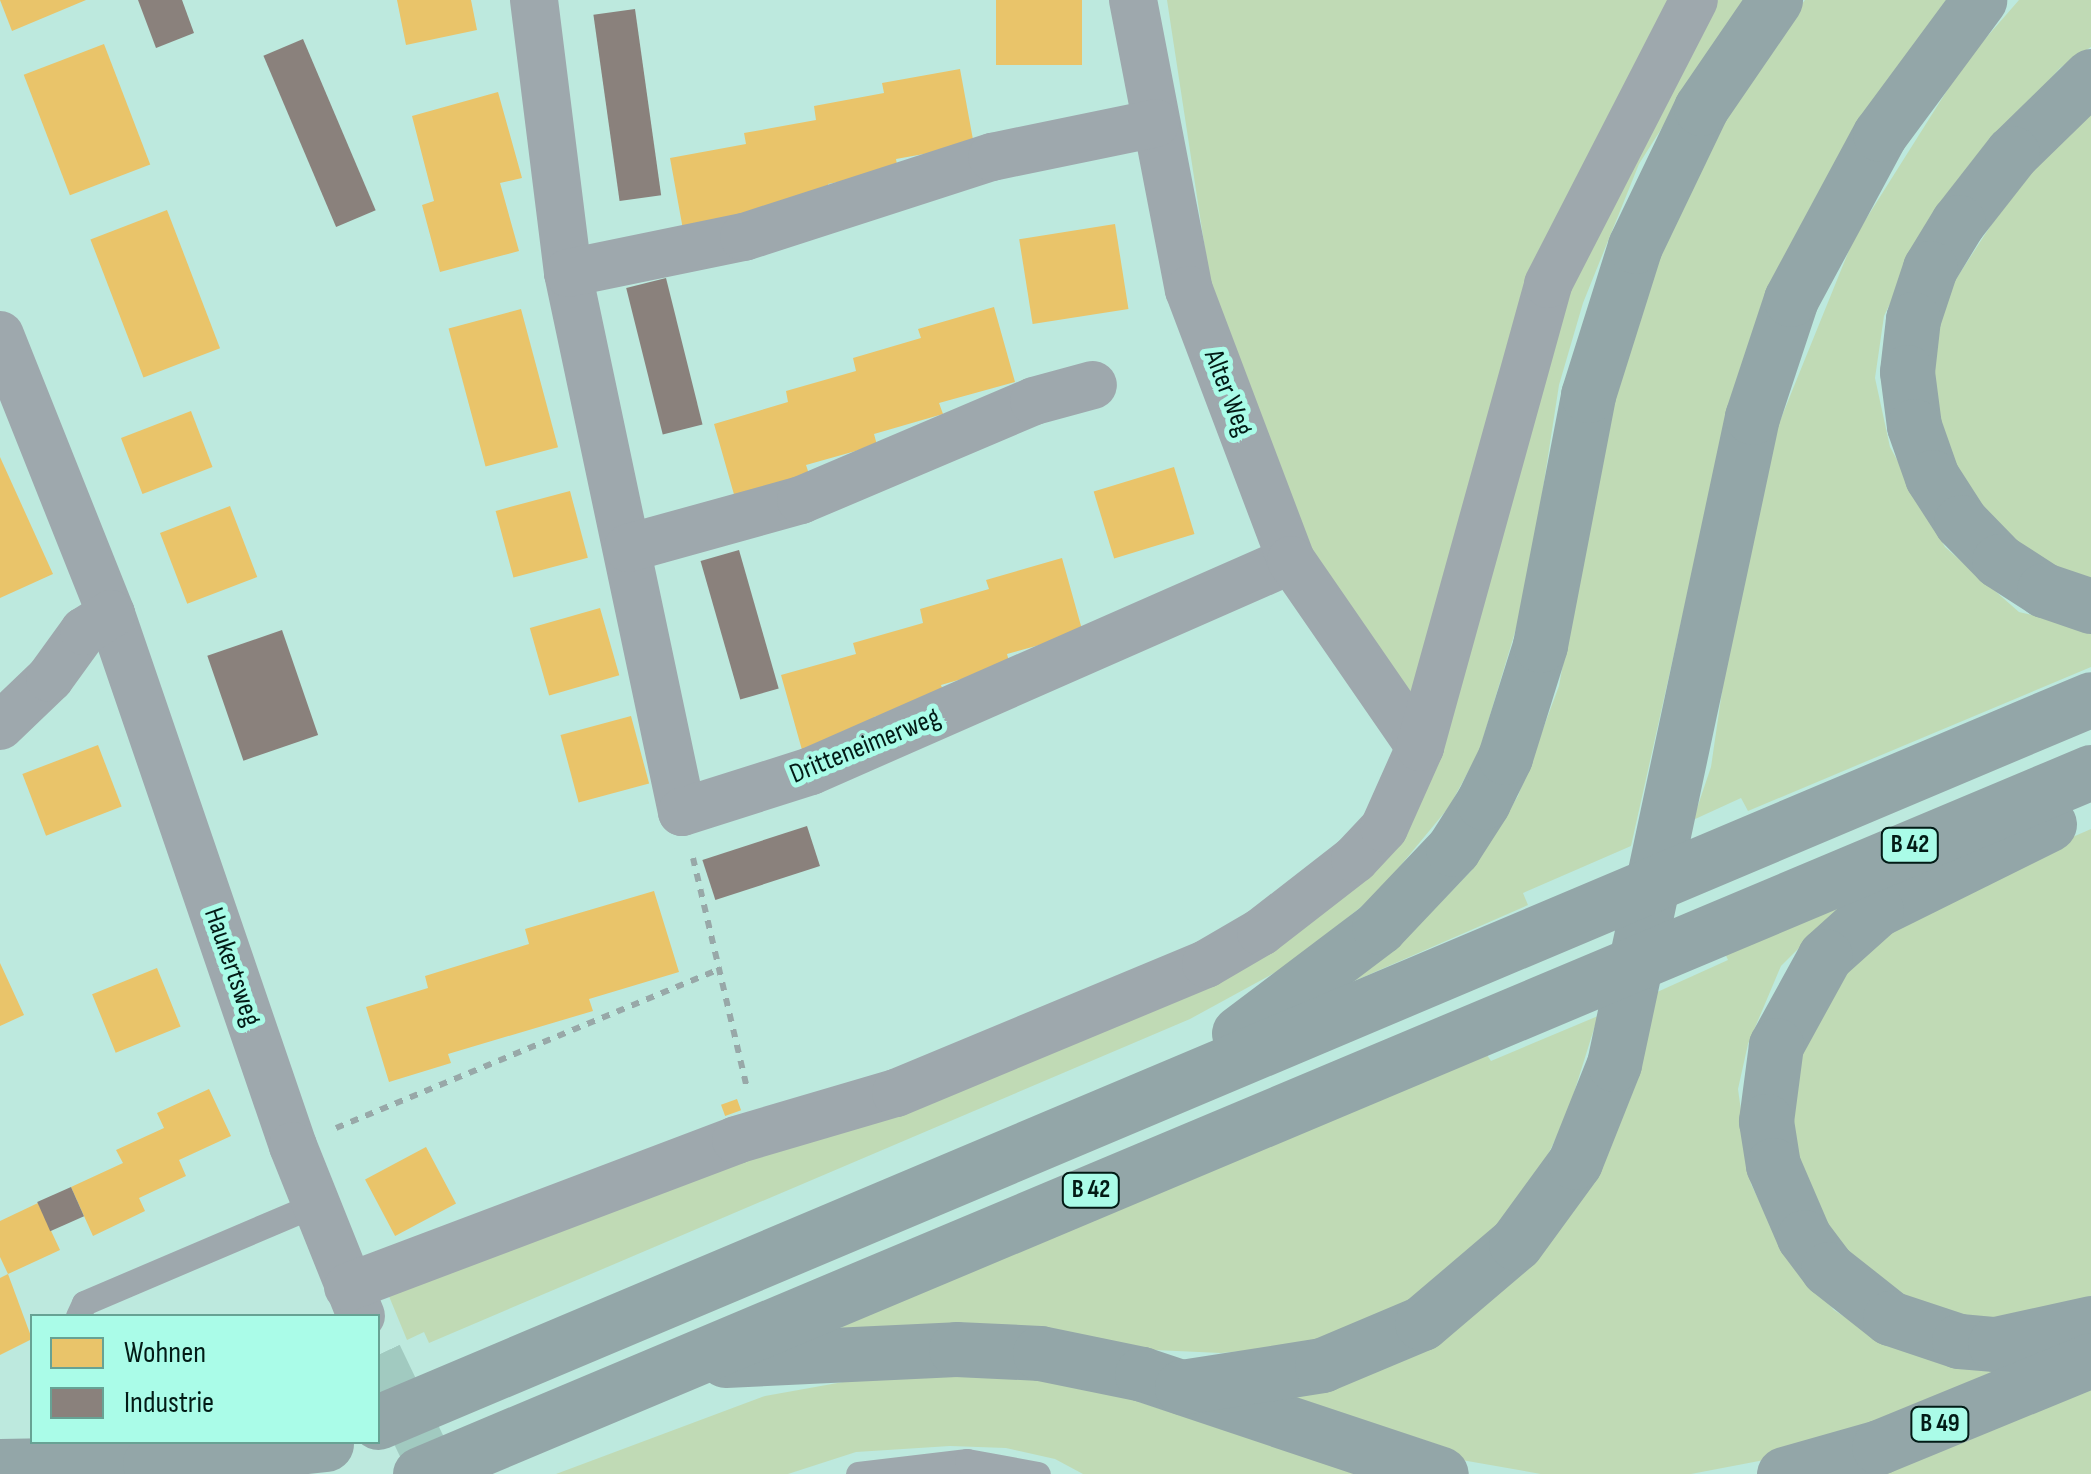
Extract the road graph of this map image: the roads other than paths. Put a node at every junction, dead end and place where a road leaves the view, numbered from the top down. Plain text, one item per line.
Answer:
1 (534, 0) edge
2 (1133, 0) edge
3 (1694, 0) edge
4 (1775, 0) edge
5 (1979, 0) edge
6 (2091, 76) edge
7 (1156, 122) junction
8 (568, 273) junction
9 (0, 335) edge
10 (1093, 385) dead end
11 (628, 548) junction
12 (1291, 560) junction
13 (2091, 606) edge
14 (111, 614) junction
15 (2091, 699) edge
16 (0, 726) edge
17 (1420, 746) junction
18 (2091, 772) edge
19 (2091, 803) edge
20 (1164, 1088) junction
21 (316, 1204) junction
22 (354, 1302) edge
23 (79, 1314) edge
24 (2091, 1323) edge
25 (2091, 1360) edge
26 (688, 1362) junction
27 (1182, 1386) junction
28 (380, 1421) edge
29 (321, 1444) edge
30 (328, 1444) edge
31 (0, 1466) edge
32 (257, 1474) edge
33 (420, 1474) edge
34 (858, 1474) edge
35 (1038, 1474) edge
36 (1440, 1474) edge
37 (1784, 1474) edge

1 - 8 street
2 - 7 street, Alter Weg
3 - 17 street
4 - 20 highway
5 - 27 highway
6 - 13 highway
7 - 8 street
7 - 12 street, Alter Weg
8 - 11 street
9 - 14 street, Haukertsweg
10 - 11 street
11 - 12 street, Dritteneimerweg
12 - 17 street, Alter Weg
14 - 16 street
14 - 21 street, Haukertsweg
15 - 20 highway, B 42
17 - 22 street
18 - 26 highway, B 42
19 - 24 highway
20 - 28 highway, B 42
21 - 22 street, Haukertsweg
21 - 23 lane
25 - 37 highway, B 49
26 - 27 highway
26 - 33 highway, B 42
27 - 36 highway
29 - 31 highway
30 - 32 highway
34 - 35 lane

